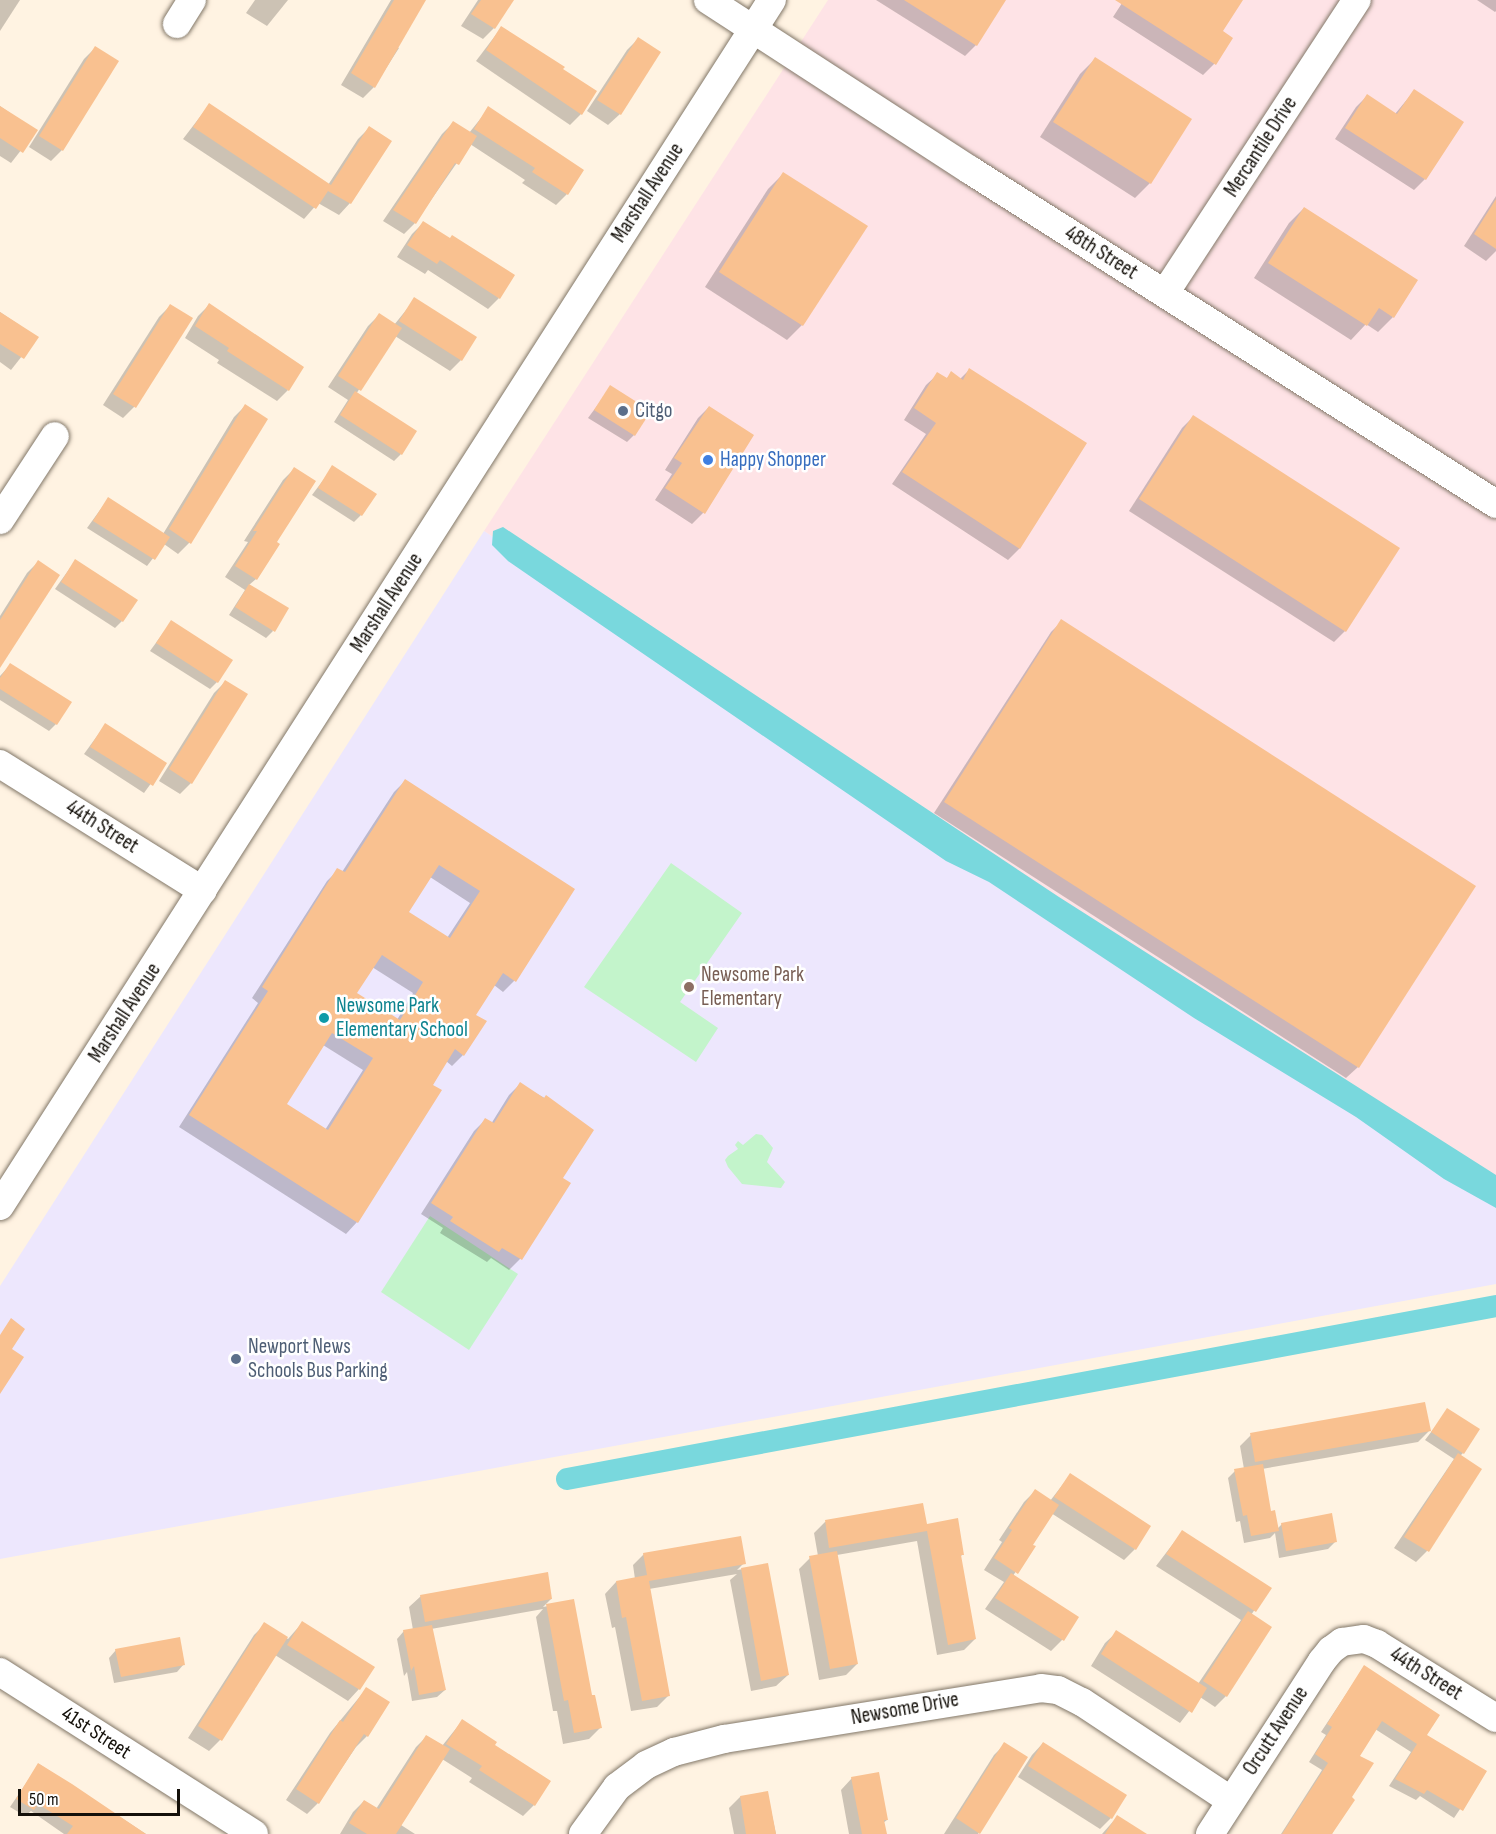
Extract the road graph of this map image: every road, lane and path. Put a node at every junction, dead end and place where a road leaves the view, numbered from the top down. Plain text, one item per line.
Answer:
1 (192, 0) edge
2 (708, 0) edge
3 (772, 0) edge
4 (1358, 0) edge
5 (177, 24) dead end
6 (753, 30) junction
7 (1165, 293) junction
8 (55, 436) dead end
9 (1496, 504) edge
10 (0, 520) edge
11 (0, 764) edge
12 (203, 891) junction
13 (0, 1206) edge
14 (1353, 1639) joint
15 (0, 1672) edge
16 (1496, 1718) edge
17 (1230, 1800) junction
18 (254, 1834) edge
19 (582, 1834) edge
20 (1210, 1834) edge

1 - 5 street
2 - 6 street, 48th Street
3 - 6 street, Marshall Avenue
4 - 7 street, Mercantile Drive
6 - 7 street, 48th Street
6 - 12 street, Marshall Avenue
7 - 9 street, 48th Street
8 - 10 street
11 - 12 street, 44th Street
12 - 13 street, Marshall Avenue
14 - 16 street, 44th Street
14 - 17 street, Orcutt Avenue
15 - 18 street, 41st Street
17 - 19 street, Newsome Drive
17 - 20 street, Orcutt Avenue

